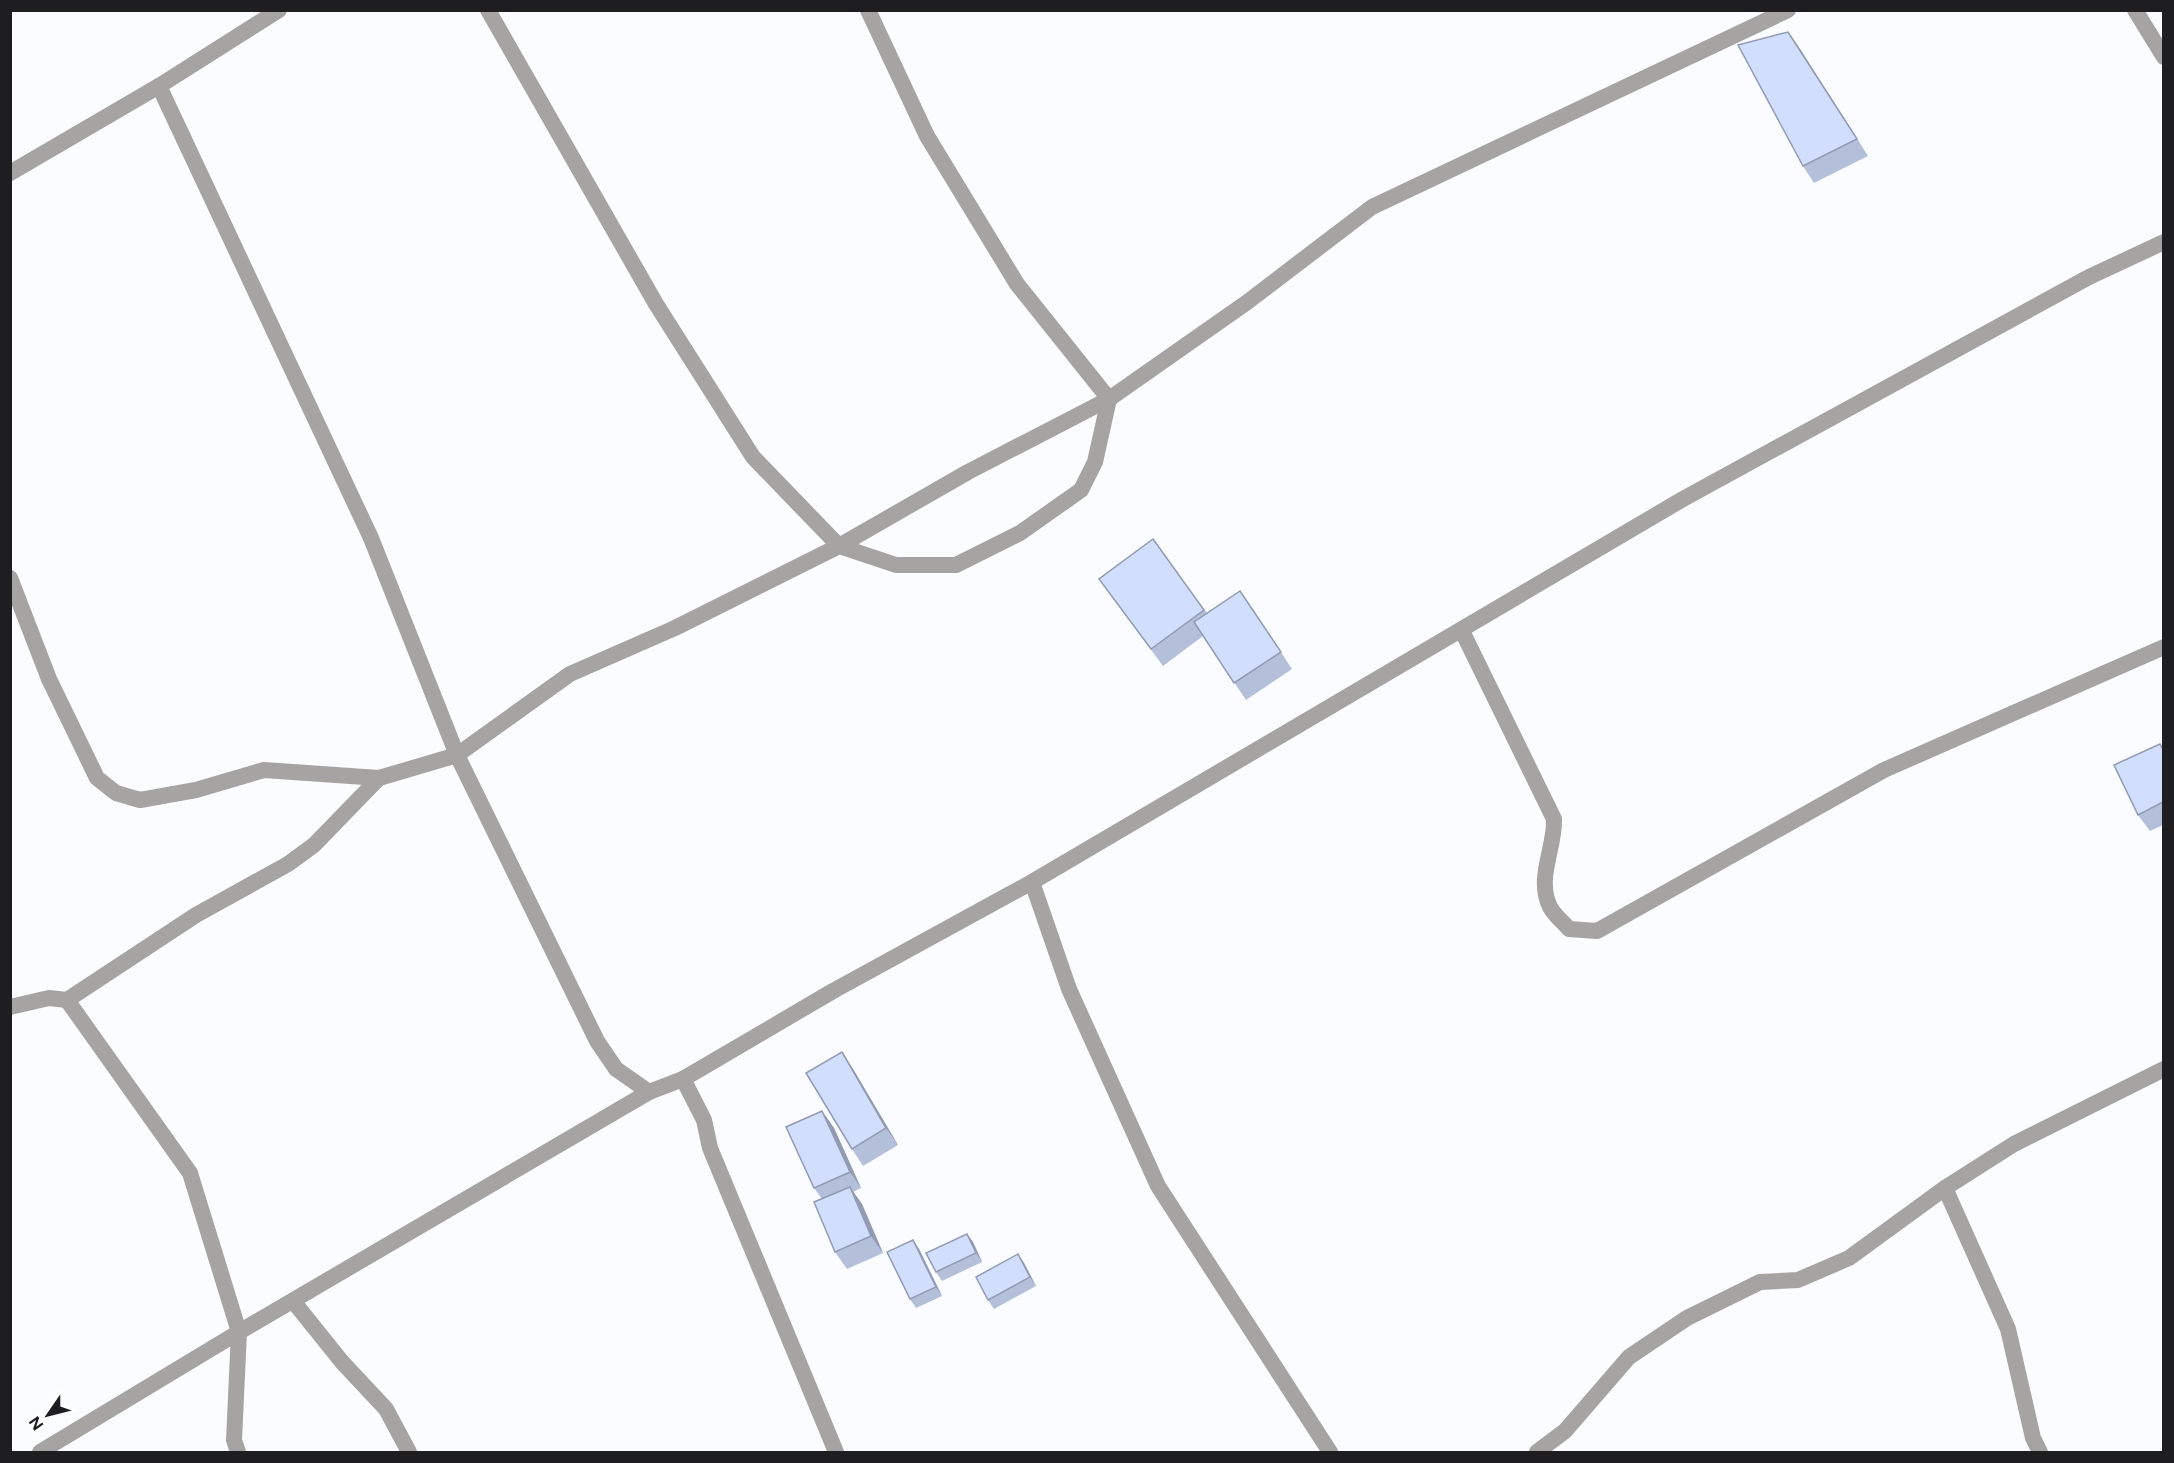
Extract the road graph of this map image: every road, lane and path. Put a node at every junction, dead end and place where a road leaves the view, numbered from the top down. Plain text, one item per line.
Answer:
1 (279, 10) edge
2 (488, 10) edge
3 (868, 10) edge
4 (1788, 10) edge
5 (2135, 10) edge
6 (2163, 57) edge
7 (159, 86) junction
8 (10, 173) edge
9 (2163, 242) edge
10 (1109, 399) junction
11 (839, 546) junction
12 (10, 579) edge
13 (1462, 631) junction
14 (2163, 647) edge
15 (457, 755) junction
16 (379, 778) junction
17 (1032, 882) junction
18 (67, 1000) junction
19 (10, 1007) edge
20 (2163, 1069) edge
21 (683, 1079) junction
22 (649, 1092) junction
23 (1945, 1188) junction
24 (293, 1300) junction
25 (239, 1332) junction
26 (40, 1452) edge
27 (238, 1452) edge
28 (409, 1452) edge
29 (836, 1452) edge
30 (1330, 1452) edge
31 (1537, 1452) edge
32 (2040, 1452) edge

1 - 7 street
2 - 11 street
3 - 10 street
4 - 10 street
5 - 6 street
7 - 8 street
7 - 15 street
9 - 13 street
10 - 11 street
10 - 11 street
11 - 15 street
12 - 16 street
13 - 14 street
13 - 17 street
15 - 16 street
15 - 22 street
16 - 18 street
17 - 21 street
17 - 30 street
18 - 19 street
18 - 25 street
20 - 23 street
21 - 22 street
21 - 29 street
22 - 24 street
23 - 31 street
23 - 32 street
24 - 25 street
24 - 28 street
25 - 26 street
25 - 27 street

